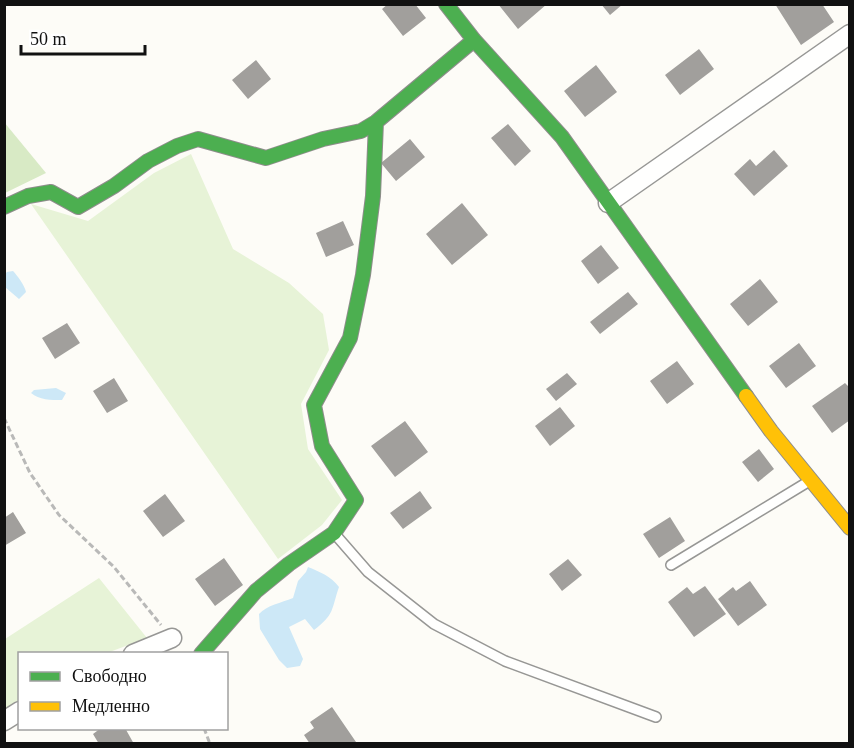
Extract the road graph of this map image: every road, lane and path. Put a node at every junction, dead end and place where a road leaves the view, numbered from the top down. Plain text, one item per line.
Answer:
1 (446, 4) edge
2 (849, 34) edge
3 (474, 40) junction
4 (376, 122) junction
5 (608, 203) junction
6 (4, 207) edge
7 (4, 418) edge
8 (811, 480) junction
9 (849, 528) edge
10 (334, 533) junction
11 (671, 565) dead end
12 (172, 638) joint
13 (138, 652) edge
14 (203, 652) edge
15 (18, 712) edge
16 (656, 717) dead end
17 (4, 721) edge
18 (204, 730) edge
19 (210, 744) edge

1 - 3 street
2 - 5 street
3 - 4 street
3 - 5 street
4 - 6 street
4 - 10 street
5 - 8 street
7 - 12 path
8 - 9 street
8 - 11 lane
10 - 14 street
10 - 16 lane
12 - 13 street
15 - 17 street
18 - 19 path

